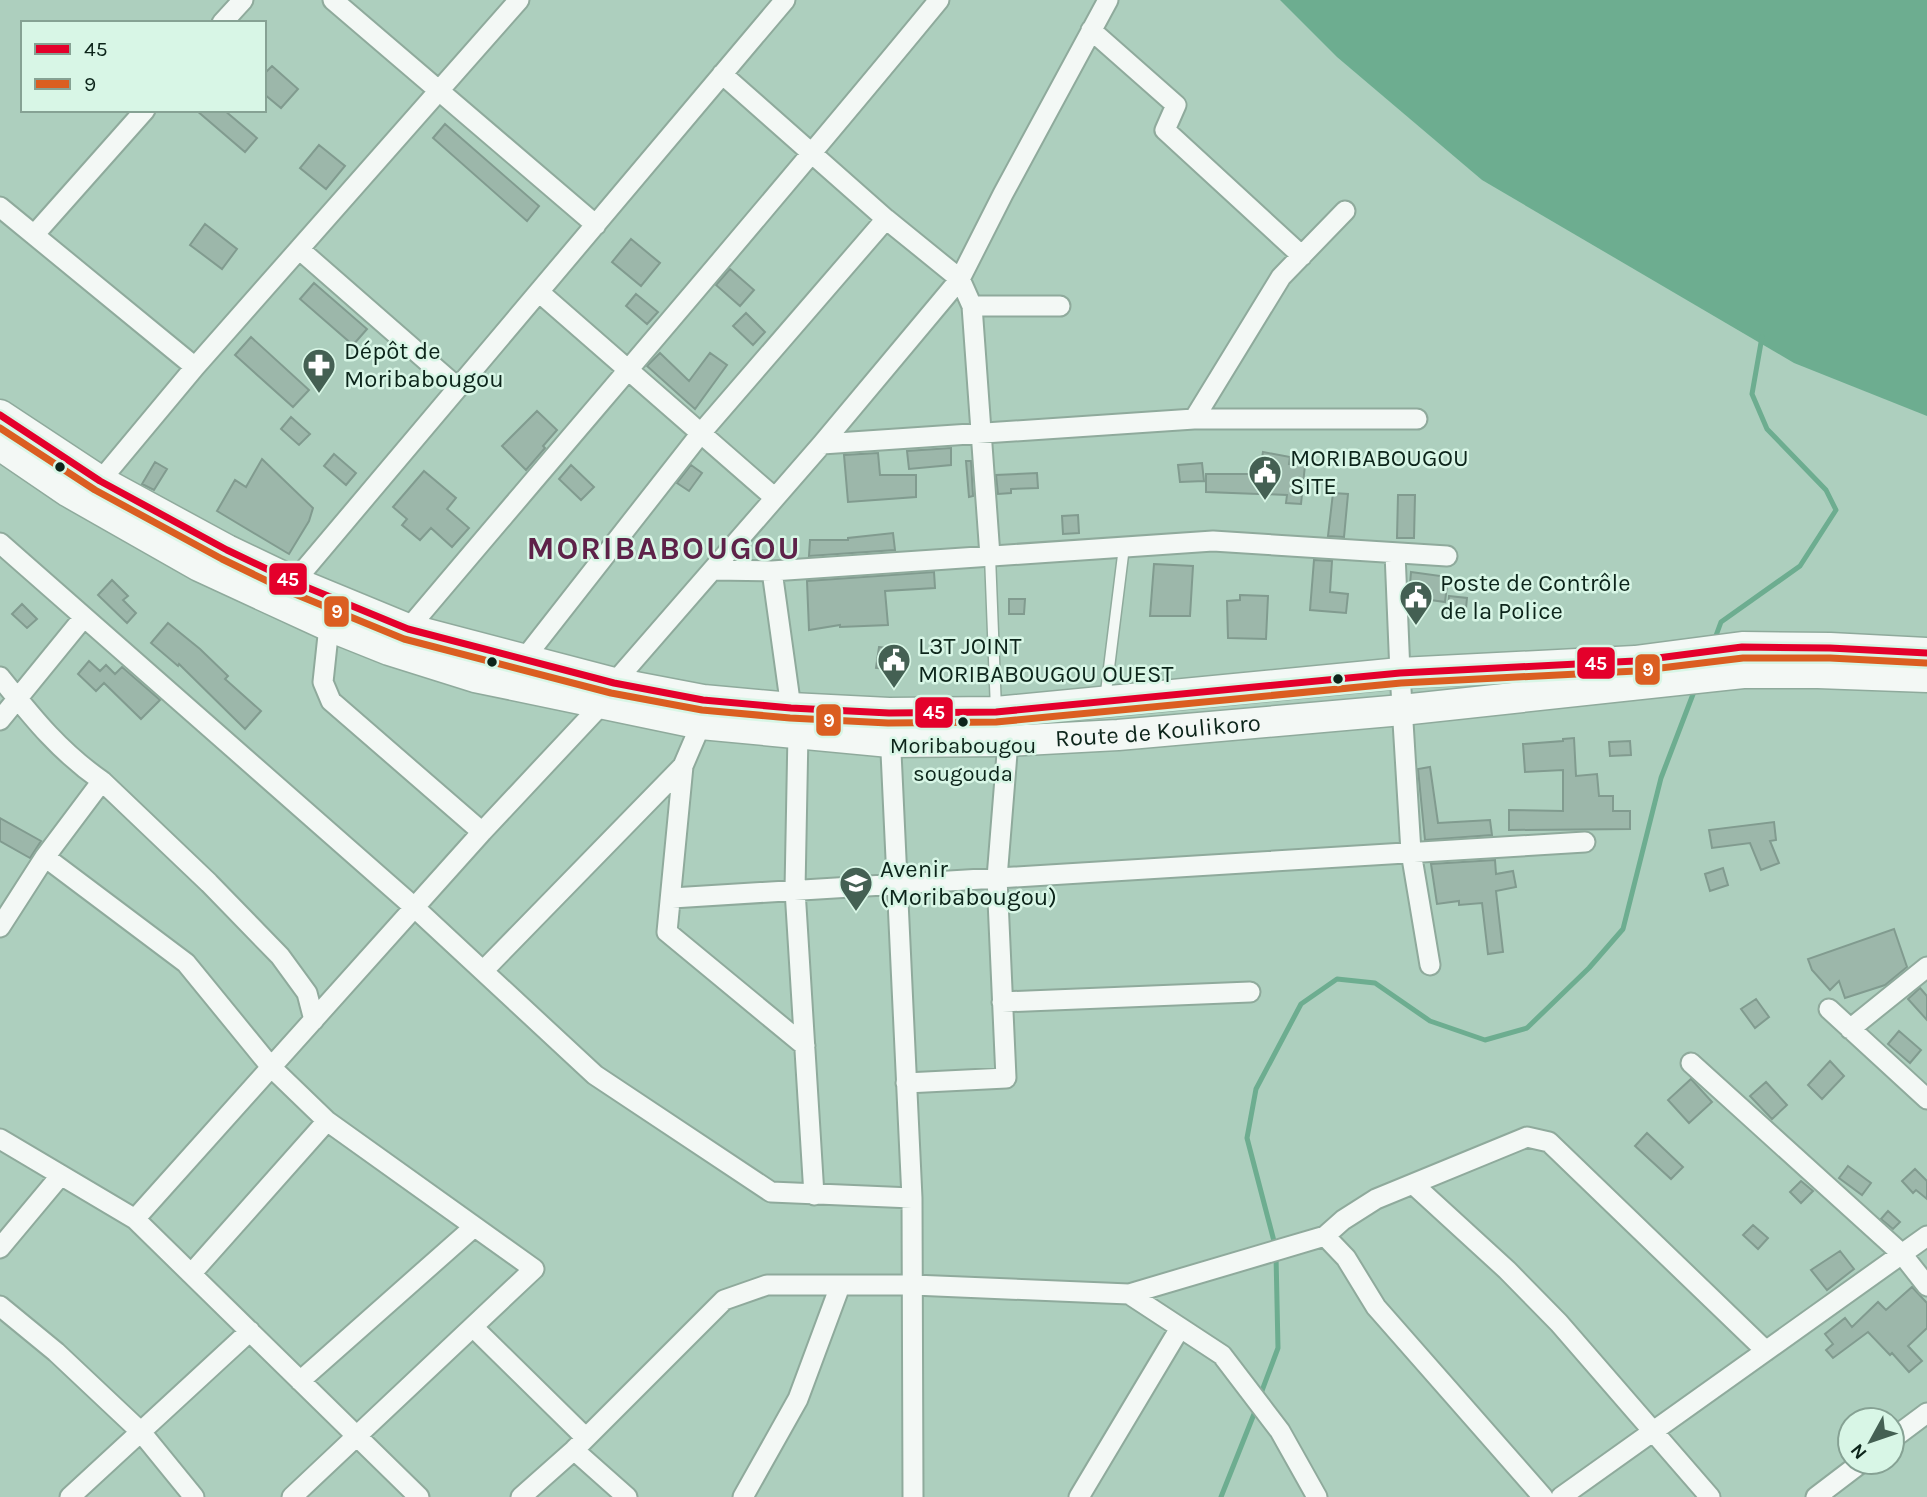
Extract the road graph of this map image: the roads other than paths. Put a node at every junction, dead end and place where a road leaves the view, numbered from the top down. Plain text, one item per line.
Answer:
1 (243, 0) edge
2 (333, 0) edge
3 (519, 0) edge
4 (785, 0) edge
5 (939, 0) edge
6 (1108, 0) edge
7 (224, 21) edge
8 (1091, 30) junction
9 (722, 74) junction
10 (439, 91) junction
11 (143, 112) edge
12 (813, 154) junction
13 (0, 207) edge
14 (1345, 211) dead end
15 (886, 219) junction
16 (596, 225) junction
17 (34, 235) junction
18 (299, 249) junction
19 (1302, 256) junction
20 (960, 279) junction
21 (539, 292) junction
22 (972, 306) junction
23 (1060, 306) dead end
24 (195, 367) junction
25 (627, 369) junction
26 (458, 388) junction
27 (0, 415) edge
28 (1194, 419) junction
29 (1418, 419) dead end
30 (701, 433) junction
31 (983, 434) junction
32 (822, 444) junction
33 (0, 445) edge
34 (100, 481) junction
35 (775, 498) junction
36 (0, 543) edge
37 (1124, 547) junction
38 (1395, 553) junction
39 (990, 556) junction
40 (1447, 556) dead end
41 (713, 570) junction
42 (772, 571) junction
43 (294, 583) junction
44 (84, 617) junction
45 (329, 626) junction
46 (408, 629) junction
47 (1927, 653) edge
48 (524, 659) junction
49 (1743, 660) junction
50 (1399, 673) junction
51 (1635, 673) junction
52 (0, 677) edge
53 (1927, 677) edge
54 (608, 693) junction
55 (17, 698) junction
56 (1105, 703) junction
57 (1402, 710) junction
58 (996, 712) junction
59 (889, 713) junction
60 (0, 719) edge
61 (794, 721) junction
62 (701, 724) junction
63 (1008, 741) junction
64 (890, 742) junction
65 (683, 766) junction
66 (102, 781) junction
67 (482, 832) junction
68 (1585, 842) dead end
69 (1411, 852) junction
70 (45, 857) junction
71 (997, 878) junction
72 (896, 884) junction
73 (795, 890) junction
74 (672, 898) junction
75 (414, 907) junction
76 (0, 927) edge
77 (1430, 965) dead end
78 (1927, 967) edge
79 (483, 971) junction
80 (1250, 992) dead end
81 (1002, 1002) junction
82 (1829, 1009) dead end
83 (314, 1020) junction
84 (1850, 1029) junction
85 (805, 1046) junction
86 (1690, 1063) dead end
87 (271, 1067) junction
88 (906, 1083) junction
89 (1927, 1099) edge
90 (327, 1121) junction
91 (0, 1139) edge
92 (61, 1175) junction
93 (1413, 1184) junction
94 (814, 1195) junction
95 (912, 1198) junction
96 (135, 1219) junction
97 (474, 1227) junction
98 (1325, 1236) junction
99 (1927, 1236) edge
100 (0, 1248) edge
101 (1902, 1254) junction
102 (191, 1274) junction
103 (913, 1285) junction
104 (840, 1286) junction
105 (1927, 1286) edge
106 (1129, 1294) junction
107 (0, 1306) edge
108 (473, 1327) junction
109 (1180, 1328) junction
110 (250, 1331) junction
111 (1766, 1351) junction
112 (300, 1381) junction
113 (1927, 1413) edge
114 (1906, 1429) edge
115 (141, 1432) junction
116 (1653, 1432) junction
117 (357, 1437) junction
118 (580, 1444) junction
119 (1844, 1476) edge
120 (71, 1497) edge
121 (194, 1497) edge
122 (292, 1497) edge
123 (419, 1497) edge
124 (521, 1497) edge
125 (627, 1497) edge
126 (743, 1497) edge
127 (913, 1497) edge
128 (1079, 1497) edge
129 (1317, 1497) edge
130 (1543, 1497) edge
131 (1561, 1497) edge
132 (1710, 1497) edge
133 (1816, 1497) edge

1 - 7 street
2 - 10 street
3 - 10 street
4 - 9 street
5 - 12 street
6 - 8 street
8 - 19 street
8 - 20 street
9 - 12 street
9 - 16 street
10 - 16 street
10 - 18 street
11 - 17 street
12 - 15 street
12 - 25 street
13 - 17 street
14 - 19 street
15 - 20 street
15 - 30 street
16 - 21 street
17 - 24 street
18 - 24 street
18 - 26 street
19 - 28 street
20 - 22 street
20 - 32 street
21 - 25 street
21 - 26 street
22 - 23 street
22 - 31 street
24 - 34 street
25 - 30 street
25 - 46 street
26 - 43 street
27 - 34 main road, Route de Koulikoro
28 - 29 street
28 - 31 street
30 - 35 street
30 - 48 street
31 - 32 street
31 - 39 street
32 - 35 street
33 - 45 main road, Route de Koulikoro
34 - 43 main road, Route de Koulikoro
35 - 41 street
36 - 44 street
37 - 38 street
37 - 39 street
37 - 56 lane
38 - 40 street
38 - 50 street
39 - 42 street
39 - 58 lane
41 - 42 street
41 - 54 street
42 - 61 street
43 - 46 main road, Route de Koulikoro
44 - 55 street
44 - 75 street
45 - 54 main road, Route de Koulikoro
45 - 67 street
46 - 48 main road, Route de Koulikoro
47 - 49 main road
48 - 54 main road, Route de Koulikoro
49 - 51 main road, Route de Koulikoro
49 - 53 main road
50 - 51 main road, Route de Koulikoro
50 - 56 main road, Route de Koulikoro
50 - 57 street
51 - 57 main road, Route de Koulikoro
52 - 55 street
54 - 61 main road, Route de Koulikoro
54 - 62 main road, Route de Koulikoro
54 - 67 street
55 - 60 street
55 - 66 street
56 - 58 main road, Route de Koulikoro
57 - 63 main road, Route de Koulikoro
57 - 69 street
58 - 59 main road, Route de Koulikoro
59 - 61 main road, Route de Koulikoro
59 - 64 street
61 - 62 main road, Route de Koulikoro
61 - 64 main road, Route de Koulikoro
61 - 73 street
62 - 65 street
63 - 64 main road, Route de Koulikoro
63 - 71 street
64 - 72 street
65 - 74 street
65 - 79 street
66 - 70 street
66 - 83 street
67 - 75 street
68 - 69 street
69 - 71 street
69 - 77 street
70 - 76 street
70 - 87 street
71 - 72 street
71 - 81 street
72 - 73 street
72 - 88 street
73 - 74 street
73 - 85 street
74 - 85 street
75 - 79 street
75 - 83 street
78 - 84 street
79 - 94 street
80 - 81 street
81 - 88 street
82 - 84 street
83 - 87 street
84 - 89 street
85 - 94 street
86 - 101 street
87 - 90 street
87 - 96 street
88 - 95 street
90 - 97 street
90 - 102 street
91 - 92 street
92 - 96 street
92 - 100 street
93 - 98 street
93 - 111 street
93 - 116 street
94 - 95 street
95 - 103 street
96 - 102 street
97 - 108 street
97 - 112 street
98 - 106 street
98 - 130 street
99 - 101 street
101 - 105 street
101 - 111 street
102 - 110 street
103 - 104 street
103 - 106 street
103 - 127 street
104 - 118 street
104 - 126 street
106 - 109 street
107 - 115 street
108 - 117 street
108 - 118 street
109 - 128 street
109 - 129 street
110 - 112 street
110 - 115 street
111 - 116 street
112 - 117 street
113 - 114 street
115 - 120 street
115 - 121 street
116 - 131 street
116 - 132 street
117 - 122 street
117 - 123 street
118 - 124 street
118 - 125 street
119 - 133 street

